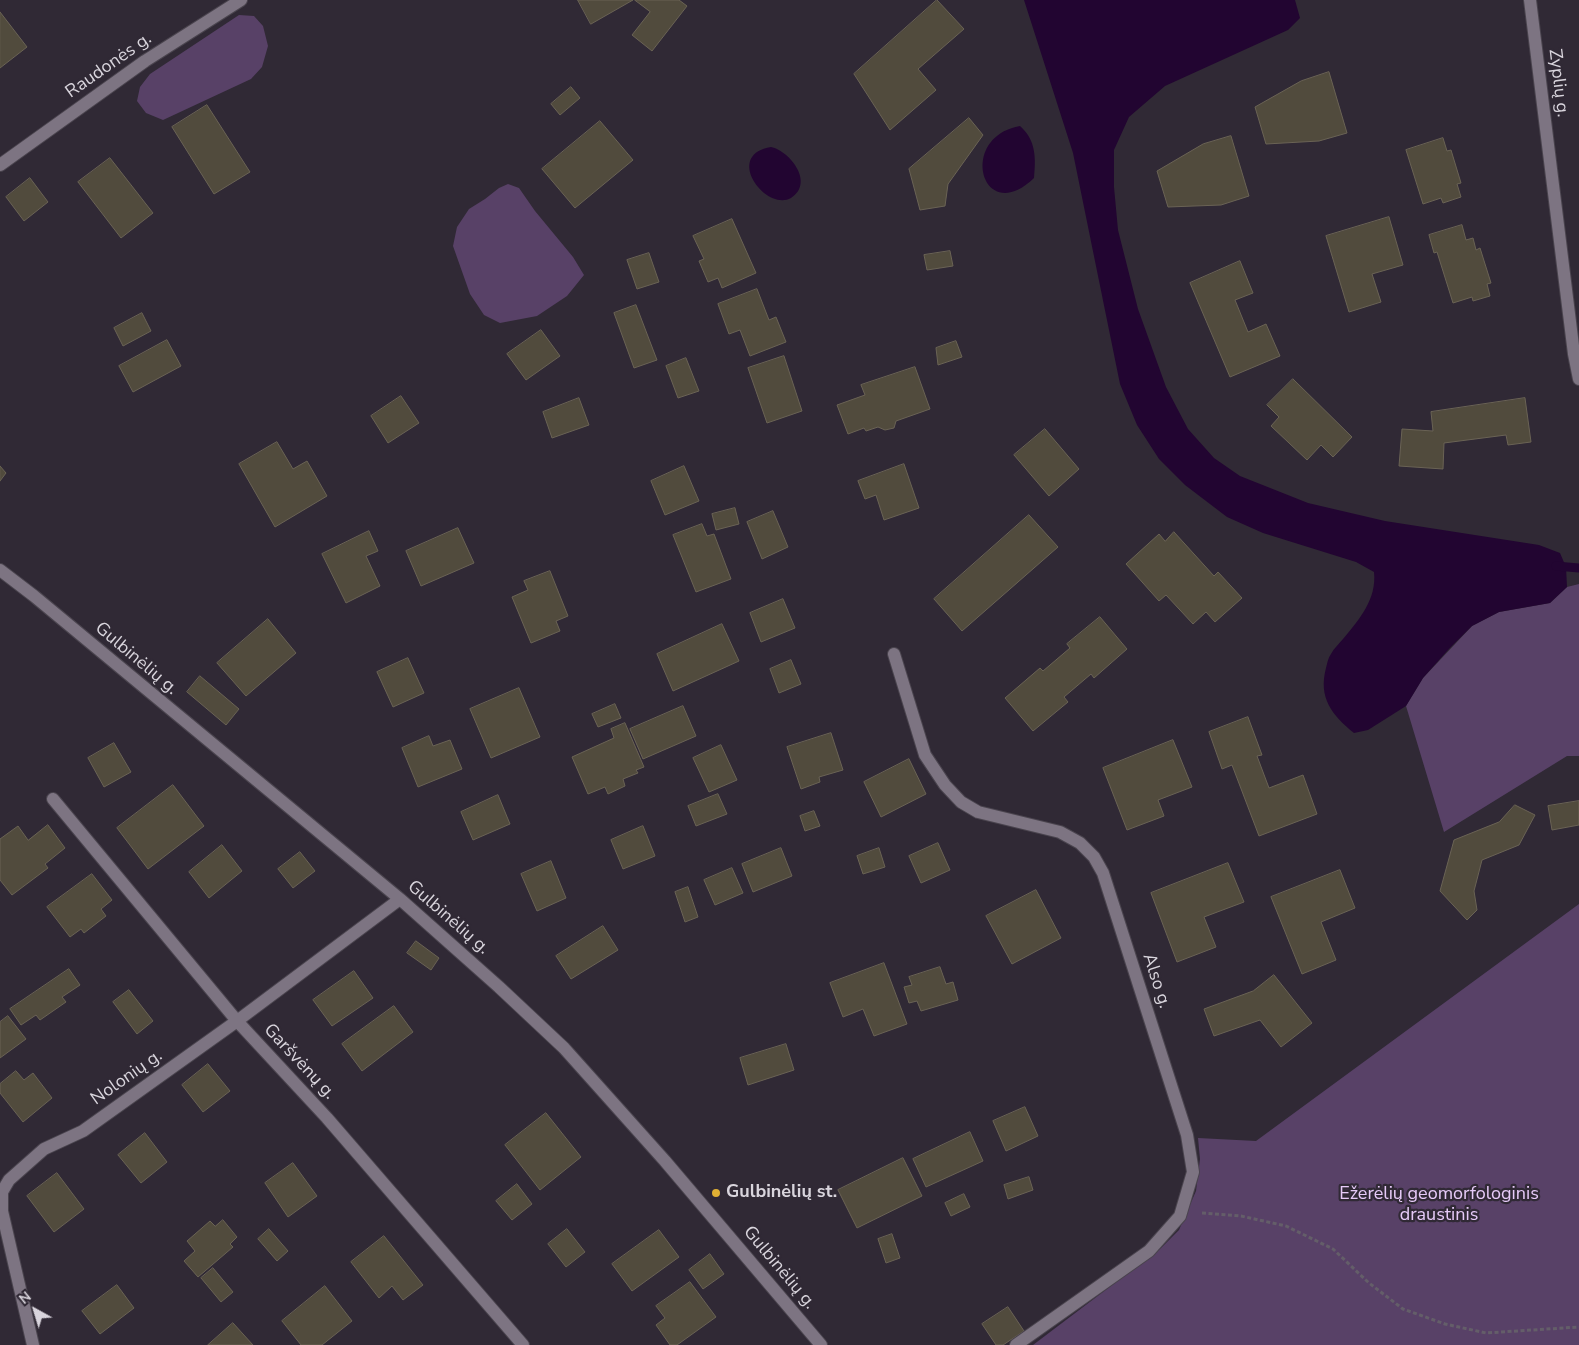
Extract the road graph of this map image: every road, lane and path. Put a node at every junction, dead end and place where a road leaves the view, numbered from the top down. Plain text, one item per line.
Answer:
1 (241, 0) edge
2 (1530, 0) edge
3 (0, 165) edge
4 (1579, 379) edge
5 (2, 574) edge
6 (894, 654) dead end
7 (52, 799) dead end
8 (400, 899) junction
9 (237, 1021) junction
10 (1180, 1216) junction
11 (1579, 1326) edge
12 (33, 1345) edge
13 (523, 1345) edge
14 (821, 1345) edge
15 (1016, 1345) edge

1 - 3 street, Raudonės g.
2 - 4 street, Zyplių g.
5 - 8 street, Gulbinėlių g.
6 - 10 street, Also g.
7 - 9 street, Garšvėnų g.
8 - 9 street, Nolonių g.
8 - 14 street, Gulbinėlių g.
9 - 12 street, Nolonių g.
9 - 13 street, Garšvėnų g.
10 - 11 path
10 - 15 street, Also g.

